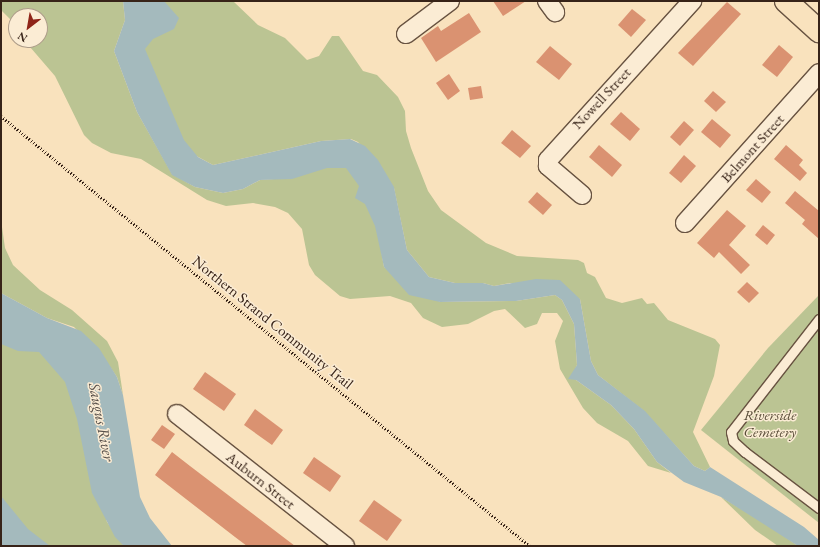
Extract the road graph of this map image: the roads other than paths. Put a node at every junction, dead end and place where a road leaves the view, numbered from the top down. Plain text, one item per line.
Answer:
1 (450, 1) edge
2 (692, 1) edge
3 (786, 1) edge
4 (819, 31) edge
5 (406, 34) dead end
6 (819, 72) edge
7 (582, 195) dead end
8 (685, 223) dead end
9 (819, 318) edge
10 (177, 414) dead end
11 (819, 508) edge
12 (345, 546) edge

1 - 5 street
2 - 7 street, Nowell Street
3 - 4 main road
6 - 8 street, Belmont Street
9 - 11 lane
10 - 12 street, Auburn Street

